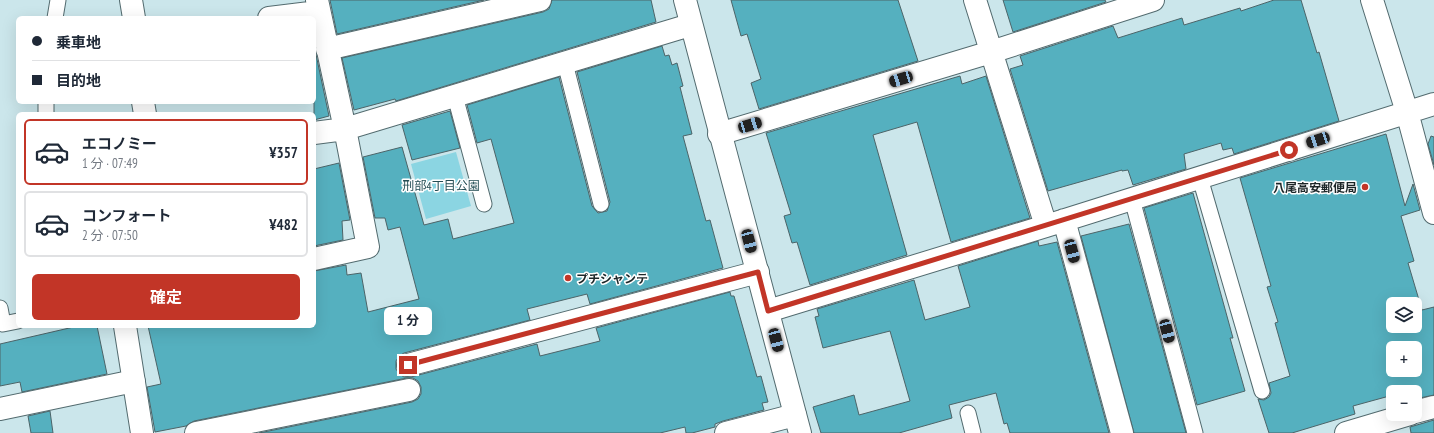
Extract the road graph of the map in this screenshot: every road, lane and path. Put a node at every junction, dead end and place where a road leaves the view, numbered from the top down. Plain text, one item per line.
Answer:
1 (58, 0) edge
2 (132, 0) edge
3 (540, 0) edge
4 (685, 0) edge
5 (975, 0) edge
6 (1153, 0) edge
7 (1372, 0) edge
8 (317, 6) edge
9 (55, 16) edge
10 (134, 16) edge
11 (277, 16) edge
12 (690, 25) junction
13 (327, 49) junction
14 (991, 52) junction
15 (565, 63) junction
16 (455, 96) junction
17 (1434, 104) edge
18 (1407, 112) junction
19 (345, 129) junction
20 (316, 133) edge
21 (720, 134) junction
22 (1200, 178) junction
23 (1132, 199) junction
24 (484, 204) dead end
25 (601, 204) dead end
26 (1434, 213) edge
27 (1055, 223) junction
28 (316, 259) edge
29 (758, 272) junction
30 (0, 308) edge
31 (768, 311) junction
32 (16, 321) edge
33 (125, 328) edge
34 (408, 365) dead end
35 (134, 381) junction
36 (409, 390) dead end
37 (1262, 391) dead end
38 (1434, 407) edge
39 (0, 409) edge
40 (1422, 410) edge
41 (968, 413) dead end
42 (1386, 421) edge
43 (798, 424) edge
44 (274, 425) edge
45 (142, 433) edge
46 (196, 433) edge
47 (726, 433) edge
48 (973, 433) edge
49 (1122, 433) edge
50 (1194, 433) edge
51 (1346, 433) edge

1 - 9 lane
2 - 10 street
3 - 13 street
4 - 12 street
5 - 14 street
6 - 14 street
7 - 18 street
8 - 11 street
8 - 13 street
12 - 15 street
12 - 21 street
13 - 19 street
14 - 21 street
14 - 27 street
15 - 16 street
15 - 25 lane
16 - 19 street
16 - 24 lane
17 - 18 street
18 - 22 street
18 - 26 street
19 - 20 street
19 - 28 street
21 - 29 street
22 - 23 street
22 - 37 lane
23 - 27 street
23 - 50 lane
27 - 31 street
27 - 49 street
29 - 31 street
29 - 34 street
30 - 32 lane
31 - 43 street
33 - 35 street
35 - 39 street
35 - 45 street
36 - 44 street
38 - 40 street
41 - 48 lane
42 - 51 street
43 - 47 street
44 - 46 street

